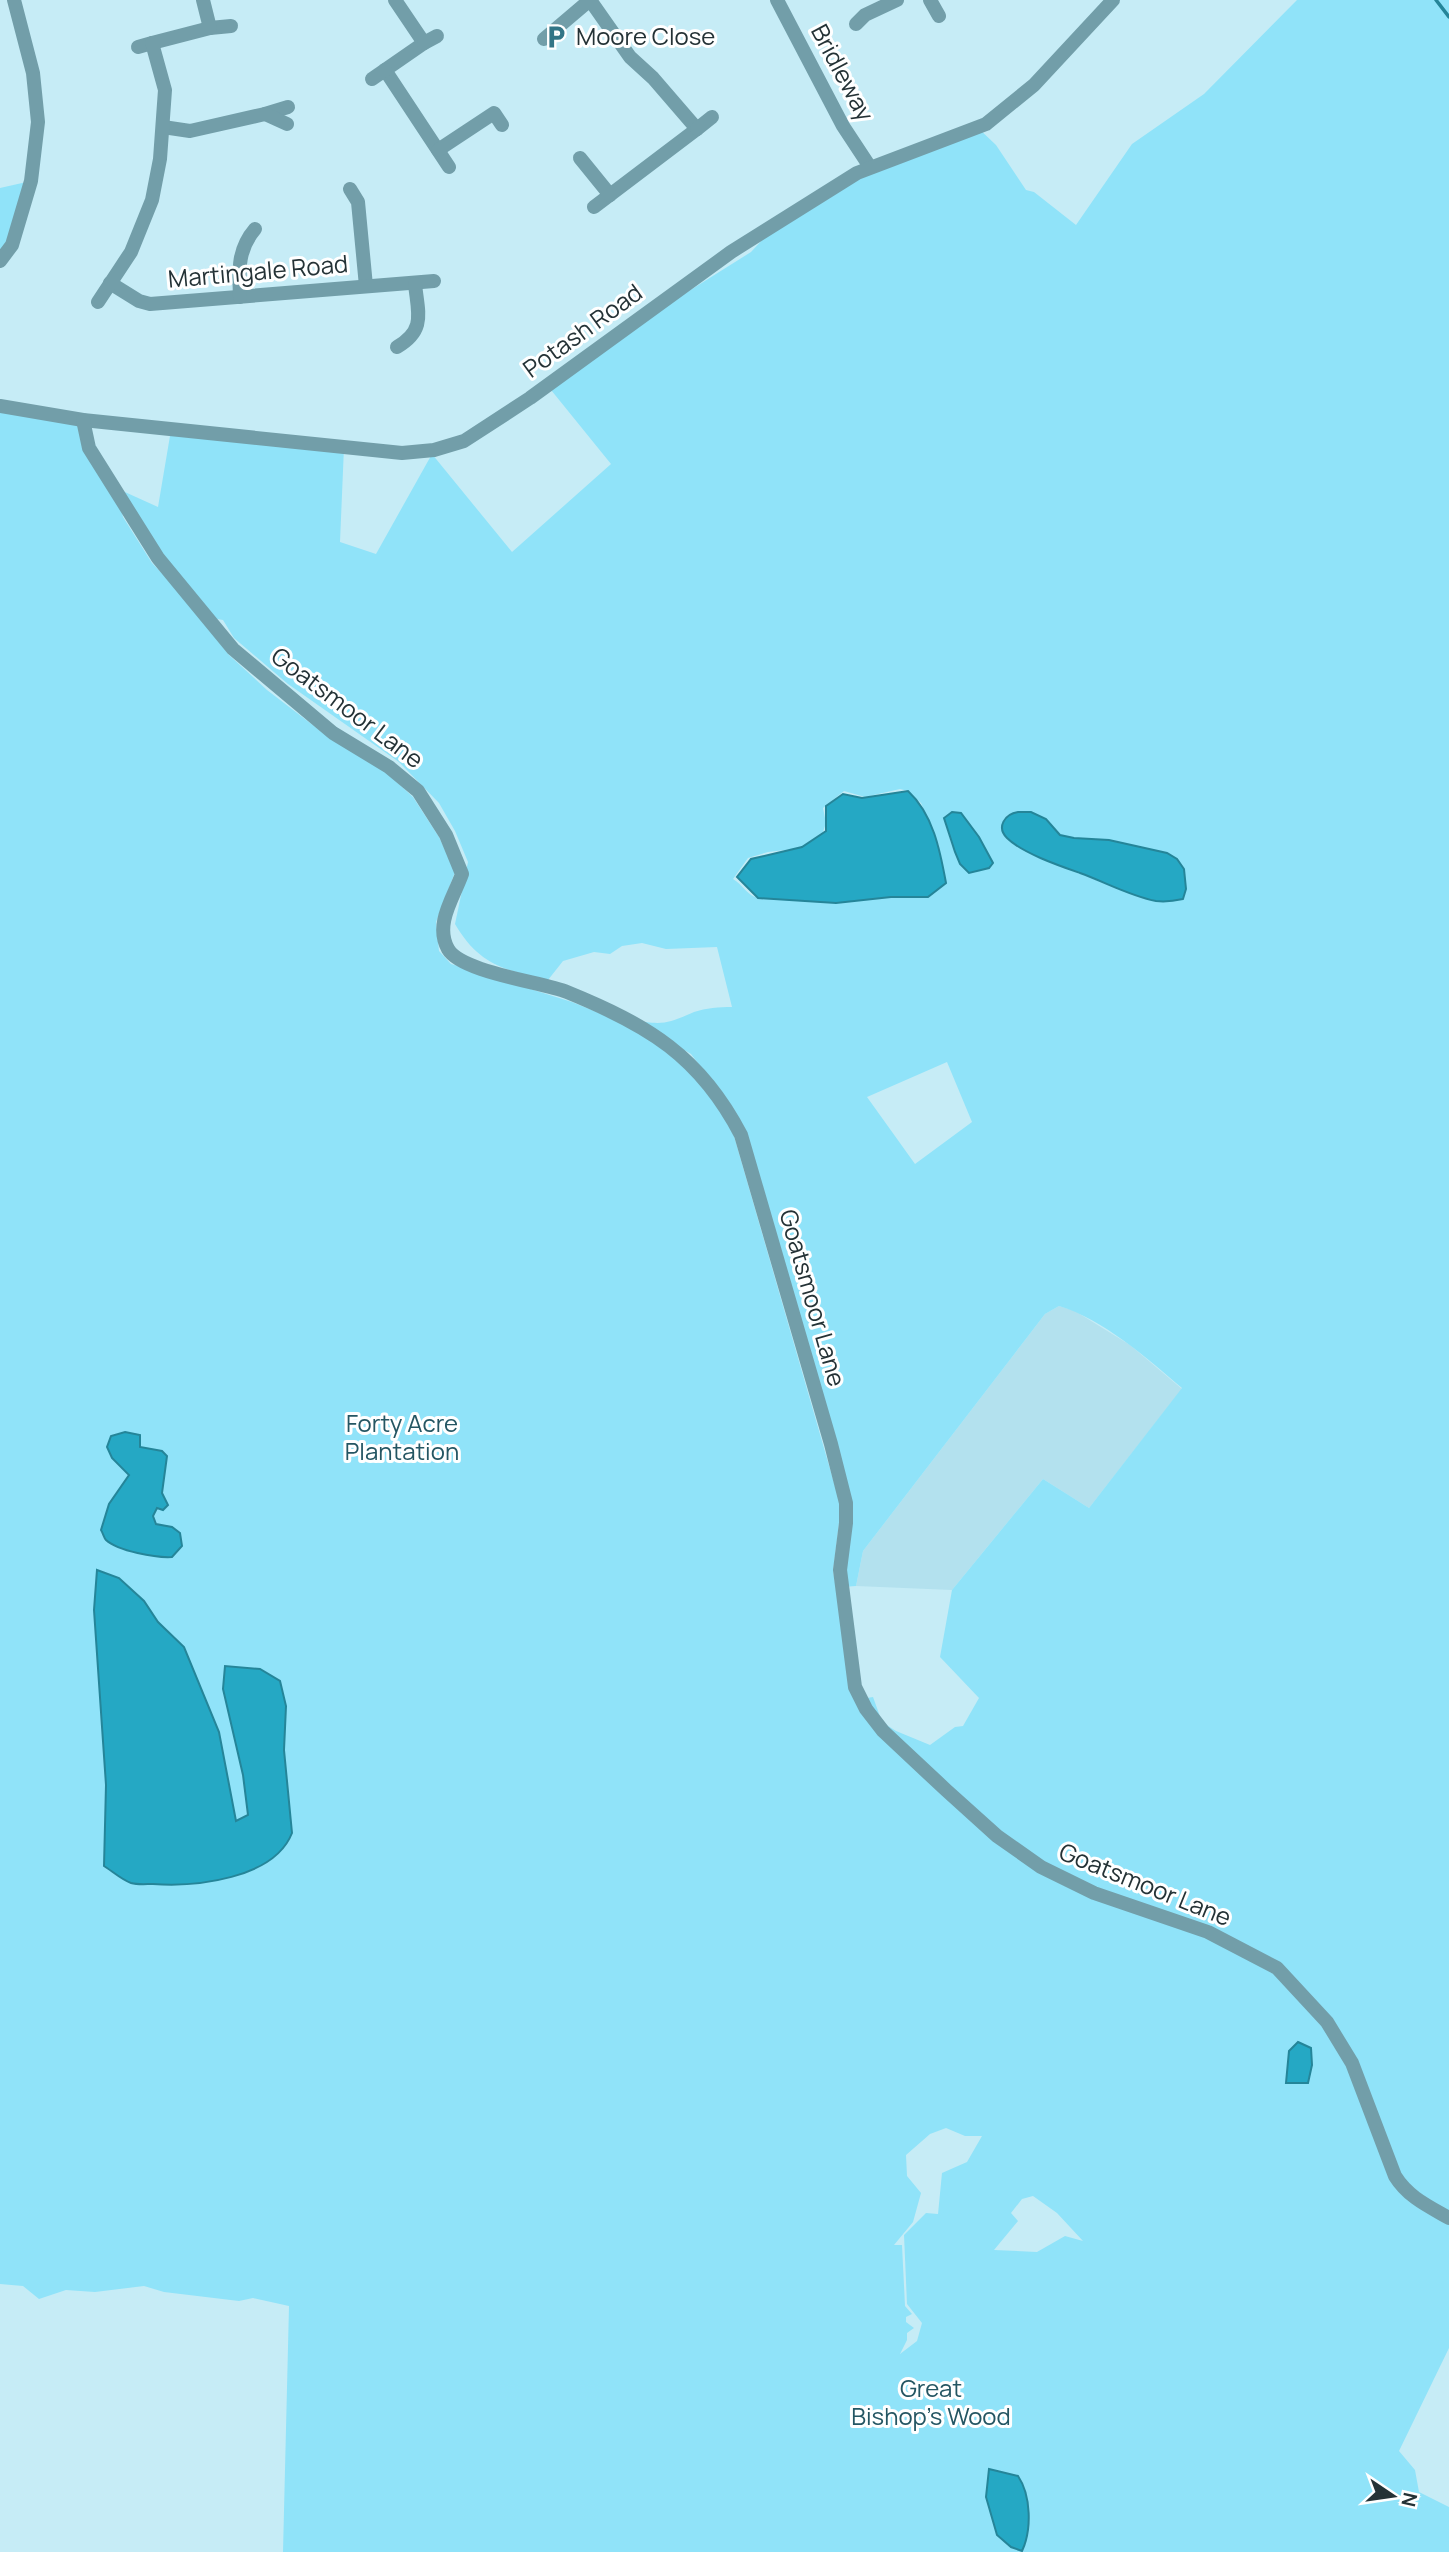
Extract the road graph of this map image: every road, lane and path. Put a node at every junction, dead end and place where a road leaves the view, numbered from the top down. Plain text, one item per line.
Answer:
1 (14, 0) edge
2 (203, 0) edge
3 (395, 0) edge
4 (590, 0) edge
5 (777, 0) edge
6 (858, 0) edge
7 (897, 0) edge
8 (930, 0) edge
9 (1113, 0) edge
10 (939, 16) dead end
11 (231, 26) dead end
12 (210, 28) junction
13 (438, 36) dead end
14 (544, 39) dead end
15 (424, 43) junction
16 (385, 70) junction
17 (372, 79) dead end
18 (288, 107) dead end
19 (265, 114) junction
20 (495, 114) dead end
21 (712, 117) dead end
22 (288, 124) dead end
23 (163, 127) junction
24 (697, 129) junction
25 (438, 150) junction
26 (580, 158) dead end
27 (449, 167) dead end
28 (870, 167) junction
29 (350, 188) dead end
30 (610, 195) junction
31 (594, 207) dead end
32 (255, 229) dead end
33 (0, 261) edge
34 (434, 282) dead end
35 (110, 283) junction
36 (415, 284) junction
37 (366, 286) junction
38 (240, 297) junction
39 (98, 302) dead end
40 (397, 347) dead end
41 (0, 406) edge
42 (83, 420) junction
43 (1449, 2218) edge

1 - 33 street
2 - 12 street
3 - 15 street
4 - 14 street
4 - 24 street
5 - 28 street, Bridleway
6 - 7 street
8 - 10 street
9 - 28 street, Potash Road
11 - 12 street
12 - 23 street
13 - 15 street
15 - 16 street
16 - 17 street
16 - 25 street
18 - 19 street
19 - 22 street
19 - 23 street
20 - 25 street
21 - 24 street
23 - 35 street
24 - 30 street
25 - 27 street
26 - 30 street
28 - 42 street, Potash Road
29 - 37 street
30 - 31 street
32 - 38 street
34 - 36 street, Martingale Road
35 - 38 street, Martingale Road
35 - 39 street
36 - 37 street, Martingale Road
36 - 40 street
37 - 38 street, Martingale Road
41 - 42 street, Potash Road
42 - 43 street, Goatsmoor Lane

